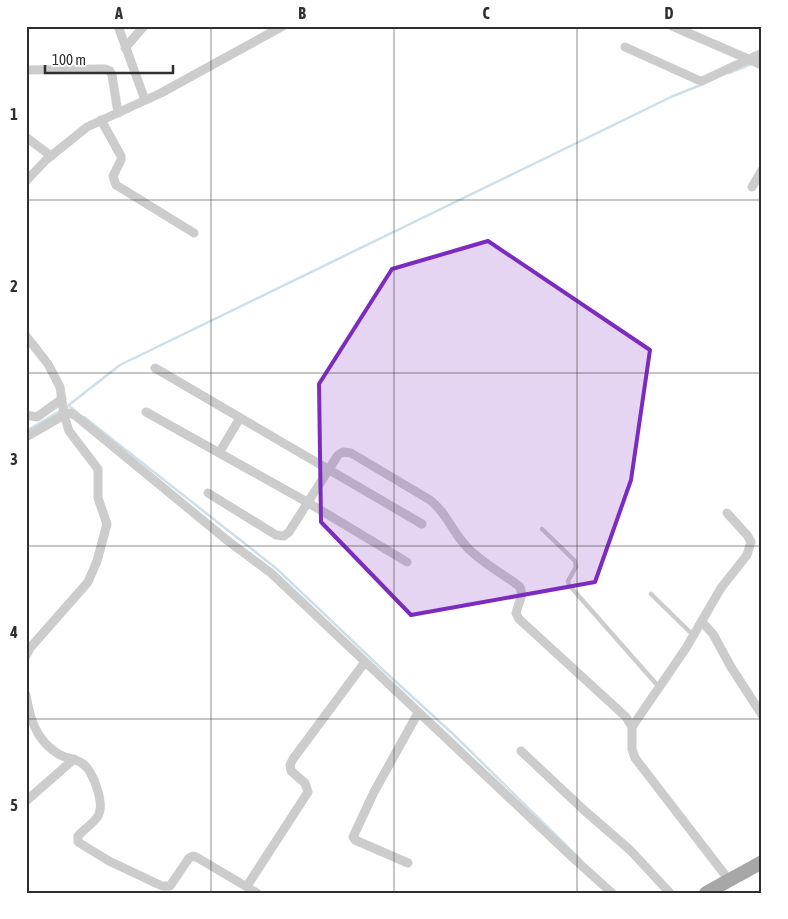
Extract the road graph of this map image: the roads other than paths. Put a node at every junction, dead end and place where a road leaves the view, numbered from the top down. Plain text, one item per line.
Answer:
1 (118, 26) edge
2 (144, 26) edge
3 (284, 26) edge
4 (672, 26) edge
5 (625, 47) dead end
6 (125, 48) junction
7 (762, 53) edge
8 (755, 62) edge
9 (26, 70) edge
10 (145, 100) junction
11 (118, 113) junction
12 (101, 120) junction
13 (26, 137) edge
14 (51, 156) junction
15 (762, 170) edge
16 (26, 181) edge
17 (752, 188) dead end
18 (194, 233) dead end
19 (26, 336) edge
20 (155, 368) dead end
21 (63, 409) junction
22 (146, 412) dead end
23 (26, 415) edge
24 (240, 418) junction
25 (26, 437) edge
26 (219, 453) junction
27 (328, 469) junction
28 (208, 493) dead end
29 (307, 502) junction
30 (727, 513) dead end
31 (422, 524) dead end
32 (542, 529) dead end
33 (407, 562) dead end
34 (651, 594) dead end
35 (702, 622) junction
36 (694, 635) junction
37 (26, 656) edge
38 (365, 662) junction
39 (659, 687) junction
40 (26, 695) edge
41 (418, 713) junction
42 (762, 715) edge
43 (632, 727) junction
44 (521, 751) dead end
45 (74, 759) junction
46 (26, 801) edge
47 (762, 862) edge
48 (408, 863) dead end
49 (729, 880) junction
50 (247, 886) junction
51 (257, 893) edge
52 (612, 893) edge
53 (670, 893) edge
54 (706, 893) edge

1 - 6 street
2 - 6 street
3 - 10 street
4 - 8 street
5 - 8 street
6 - 10 street
7 - 8 street
9 - 11 street
10 - 11 street
11 - 12 street
12 - 14 street
12 - 18 street
13 - 14 street
14 - 16 street
15 - 17 street
19 - 21 street
20 - 24 street
21 - 23 street
21 - 25 street
21 - 37 street
21 - 38 street
22 - 26 street
24 - 26 street
24 - 27 street
26 - 29 street
27 - 29 street
27 - 31 street
27 - 43 street
28 - 29 street
29 - 33 street
30 - 35 street
32 - 39 lane
34 - 36 lane
35 - 36 street
35 - 42 street
36 - 39 street
38 - 41 street
38 - 50 street
39 - 43 street
40 - 45 street
41 - 48 street
41 - 52 street
43 - 49 street
44 - 53 street
45 - 46 street
45 - 50 street
47 - 49 main road
49 - 54 main road
50 - 51 street

